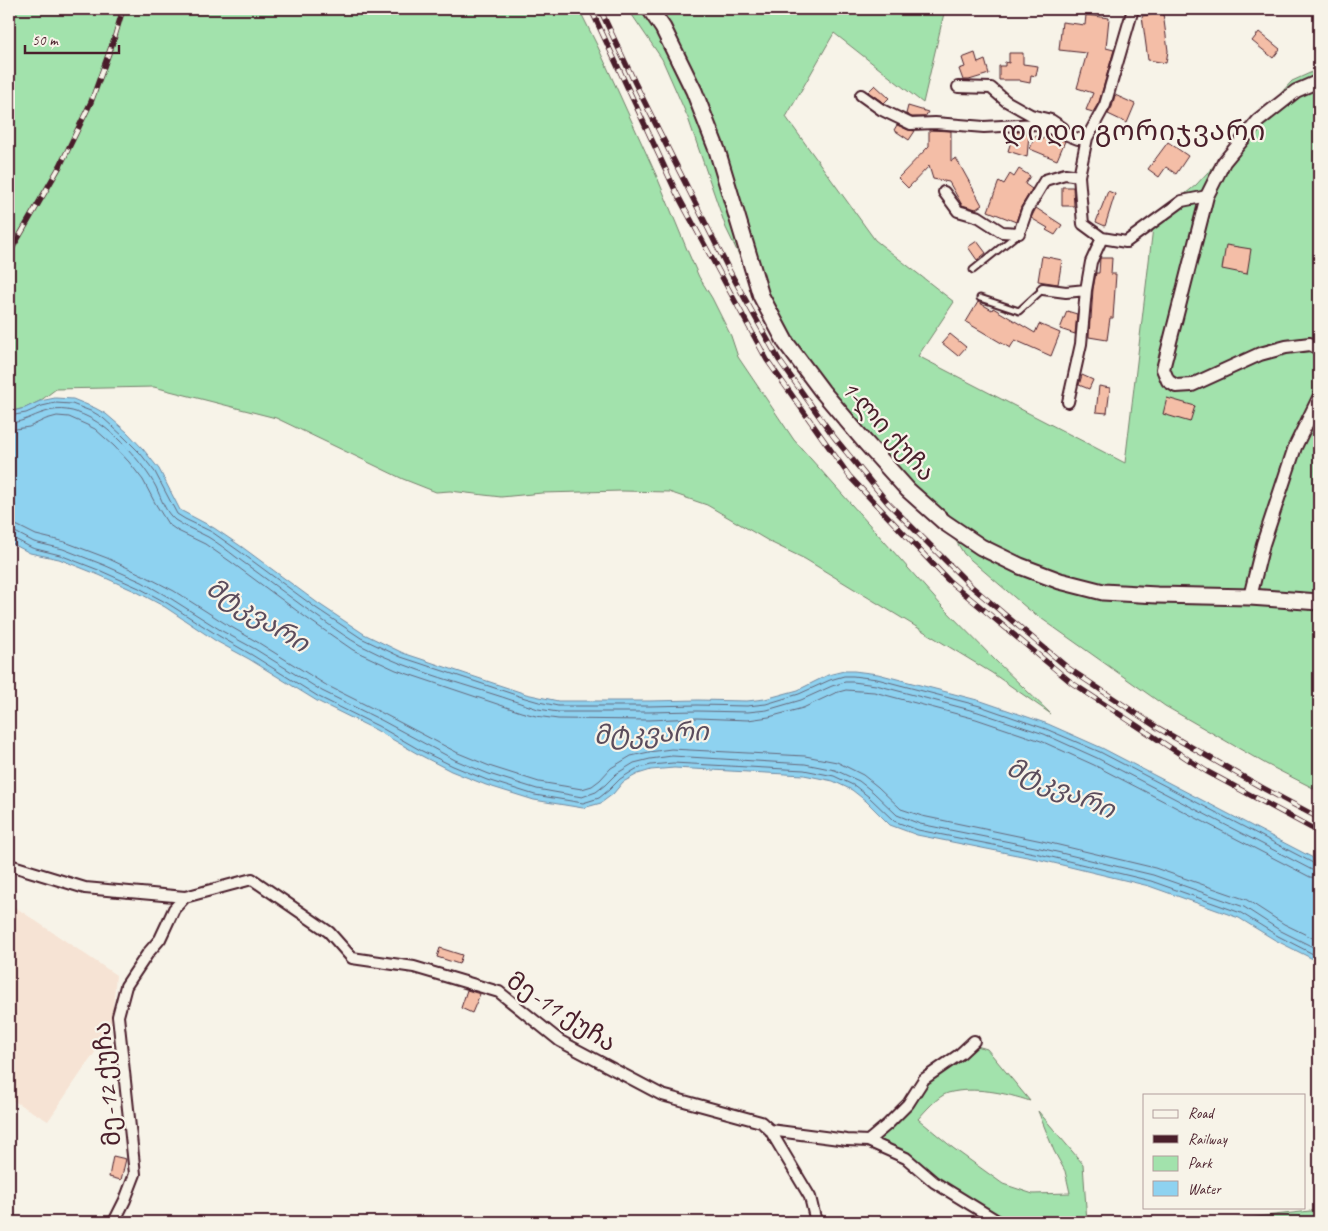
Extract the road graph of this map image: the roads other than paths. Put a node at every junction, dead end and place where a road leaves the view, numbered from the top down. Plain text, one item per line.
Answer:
1 (650, 9) edge
2 (1133, 9) edge
3 (1319, 81) edge
4 (958, 87) dead end
5 (861, 95) dead end
6 (1082, 138) junction
7 (1079, 176) junction
8 (944, 192) dead end
9 (1207, 196) junction
10 (1019, 233) junction
11 (1102, 238) junction
12 (974, 270) dead end
13 (1043, 289) joint
14 (1086, 290) junction
15 (980, 298) dead end
16 (1319, 348) edge
17 (1319, 398) edge
18 (1068, 402) dead end
19 (1250, 597) junction
20 (1319, 602) edge
21 (9, 864) edge
22 (185, 897) junction
23 (974, 1041) dead end
24 (770, 1130) junction
25 (868, 1141) junction
26 (114, 1222) edge
27 (816, 1222) edge
28 (999, 1222) edge

1 - 19 main road, 1-ლი ქუჩა
2 - 6 street
3 - 9 street
4 - 6 street
5 - 6 street
6 - 7 street
7 - 10 street
7 - 11 street
8 - 10 street
9 - 11 street
9 - 16 street
10 - 12 lane
11 - 14 street
13 - 14 street
13 - 15 lane
14 - 18 street
17 - 19 street
19 - 20 main road, 1-ლი ქუჩა
21 - 22 street, მე-11 ქუჩა
22 - 24 street, მე-11 ქუჩა
22 - 26 street, მე-12 ქუჩა
23 - 25 street
24 - 25 street
24 - 27 street
25 - 28 street

